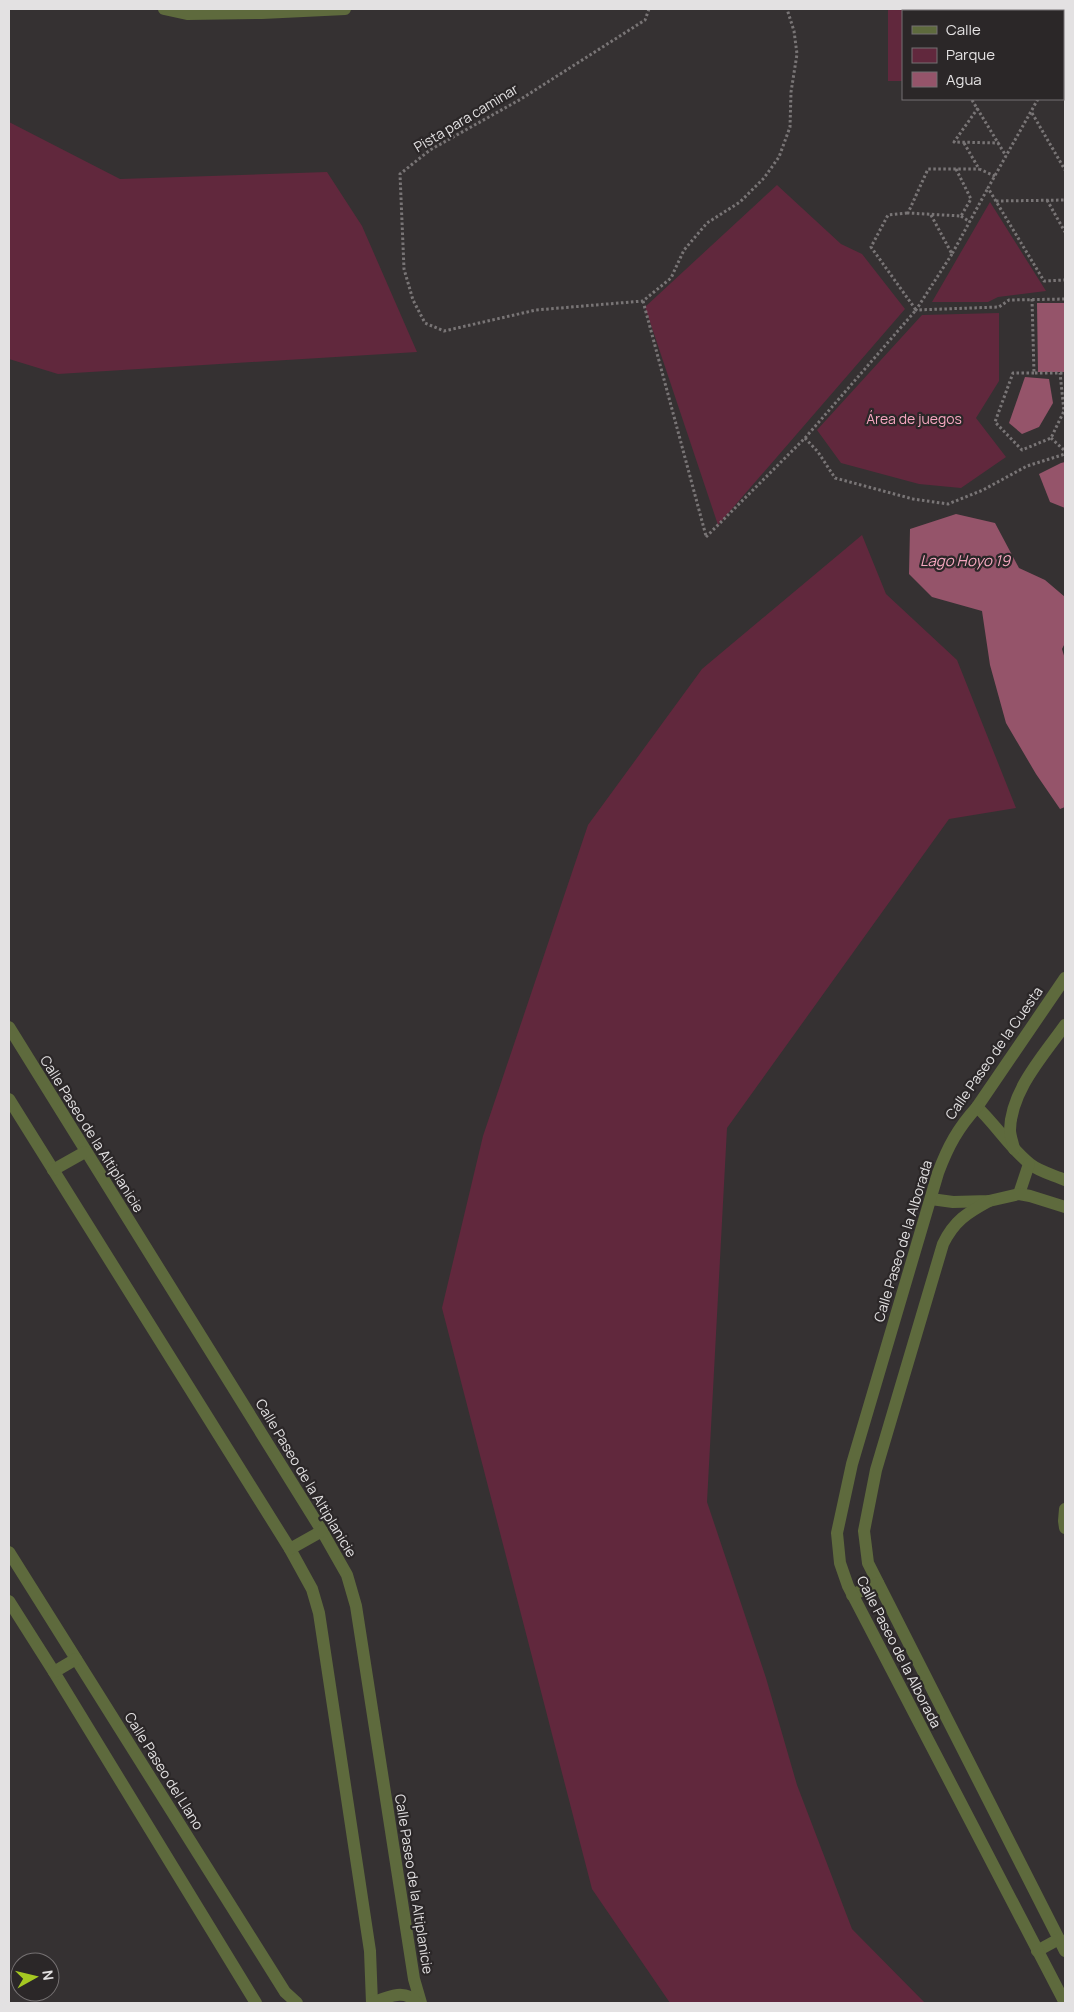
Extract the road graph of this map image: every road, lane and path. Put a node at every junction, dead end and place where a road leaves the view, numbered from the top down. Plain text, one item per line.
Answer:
1 (164, 9) edge
2 (345, 9) edge
3 (649, 9) edge
4 (787, 9) edge
5 (214, 11) edge
6 (972, 100) dead end
7 (1038, 100) edge
8 (978, 108) junction
9 (1032, 112) junction
10 (964, 142) junction
11 (999, 143) junction
12 (1007, 156) junction
13 (956, 169) junction
14 (979, 169) junction
15 (1065, 170) edge
16 (995, 176) junction
17 (988, 188) junction
18 (1047, 200) junction
19 (1065, 200) edge
20 (996, 201) junction
21 (908, 213) junction
22 (931, 214) junction
23 (961, 216) junction
24 (970, 222) junction
25 (1065, 232) edge
26 (952, 254) junction
27 (1065, 280) edge
28 (1032, 299) junction
29 (1065, 299) edge
30 (644, 301) junction
31 (916, 310) junction
32 (1034, 372) junction
33 (1060, 373) junction
34 (1065, 373) edge
35 (805, 438) junction
36 (1051, 438) junction
37 (1065, 453) edge
38 (1065, 978) edge
39 (1065, 1024) edge
40 (9, 1027) edge
41 (9, 1099) edge
42 (978, 1107) junction
43 (948, 1147) joint
44 (1014, 1149) junction
45 (85, 1152) junction
46 (1029, 1164) junction
47 (53, 1170) junction
48 (1065, 1180) edge
49 (1019, 1194) junction
50 (931, 1199) junction
51 (989, 1201) junction
52 (1065, 1206) edge
53 (1065, 1509) edge
54 (1065, 1528) edge
55 (322, 1530) junction
56 (290, 1549) junction
57 (9, 1552) edge
58 (878, 1584) junction
59 (852, 1596) junction
60 (9, 1601) edge
61 (76, 1659) junction
62 (54, 1672) junction
63 (1059, 1939) junction
64 (1038, 1951) junction
65 (1065, 1951) edge
66 (256, 2003) edge
67 (297, 2003) edge
68 (372, 2003) edge
69 (419, 2003) edge
70 (1065, 2003) edge

1 - 5 street
2 - 5 street
3 - 30 path, Pista para caminar
4 - 30 path
6 - 8 path
7 - 9 path
8 - 10 path
8 - 11 path
9 - 12 path
9 - 15 path
10 - 11 path
10 - 14 path
11 - 12 path
12 - 16 path
13 - 14 path
13 - 21 path
13 - 23 path
14 - 16 path
16 - 17 path
17 - 20 path
17 - 24 path
18 - 19 path
18 - 20 path
18 - 25 path
20 - 27 path
21 - 22 path
21 - 31 path
22 - 23 path
22 - 26 path
23 - 24 path
24 - 26 path
26 - 31 path
28 - 29 path
28 - 31 path
28 - 32 path
30 - 35 path
31 - 35 path
32 - 33 path
32 - 36 path
33 - 34 path
33 - 36 path
35 - 37 path
36 - 37 path
38 - 42 street, Calle Paseo de la Cuesta
39 - 44 street
40 - 45 street, Calle Paseo de la Altiplanicie
41 - 47 street
42 - 43 street, Calle Paseo de la Cuesta
42 - 44 street
43 - 50 street, Calle Paseo de la Alborada
44 - 46 street
45 - 47 street
45 - 55 street, Calle Paseo de la Altiplanicie
46 - 48 street
46 - 49 street
47 - 56 street
49 - 51 street
49 - 52 street
50 - 51 street
50 - 59 street, Calle Paseo de la Alborada
51 - 58 street, Calle Paseo de la Alborada
53 - 54 street
55 - 56 street
55 - 69 street, Calle Paseo de la Altiplanicie
56 - 68 street
57 - 61 street, Calle Paseo del Llano
58 - 59 street
58 - 63 street, Calle Paseo de la Alborada
59 - 64 street, Calle Paseo de la Alborada
60 - 62 street
61 - 62 street
61 - 67 street, Calle Paseo del Llano
62 - 66 street
63 - 64 street
63 - 65 street, Calle Paseo de la Alborada
64 - 70 street, Calle Paseo de la Alborada
68 - 69 street

